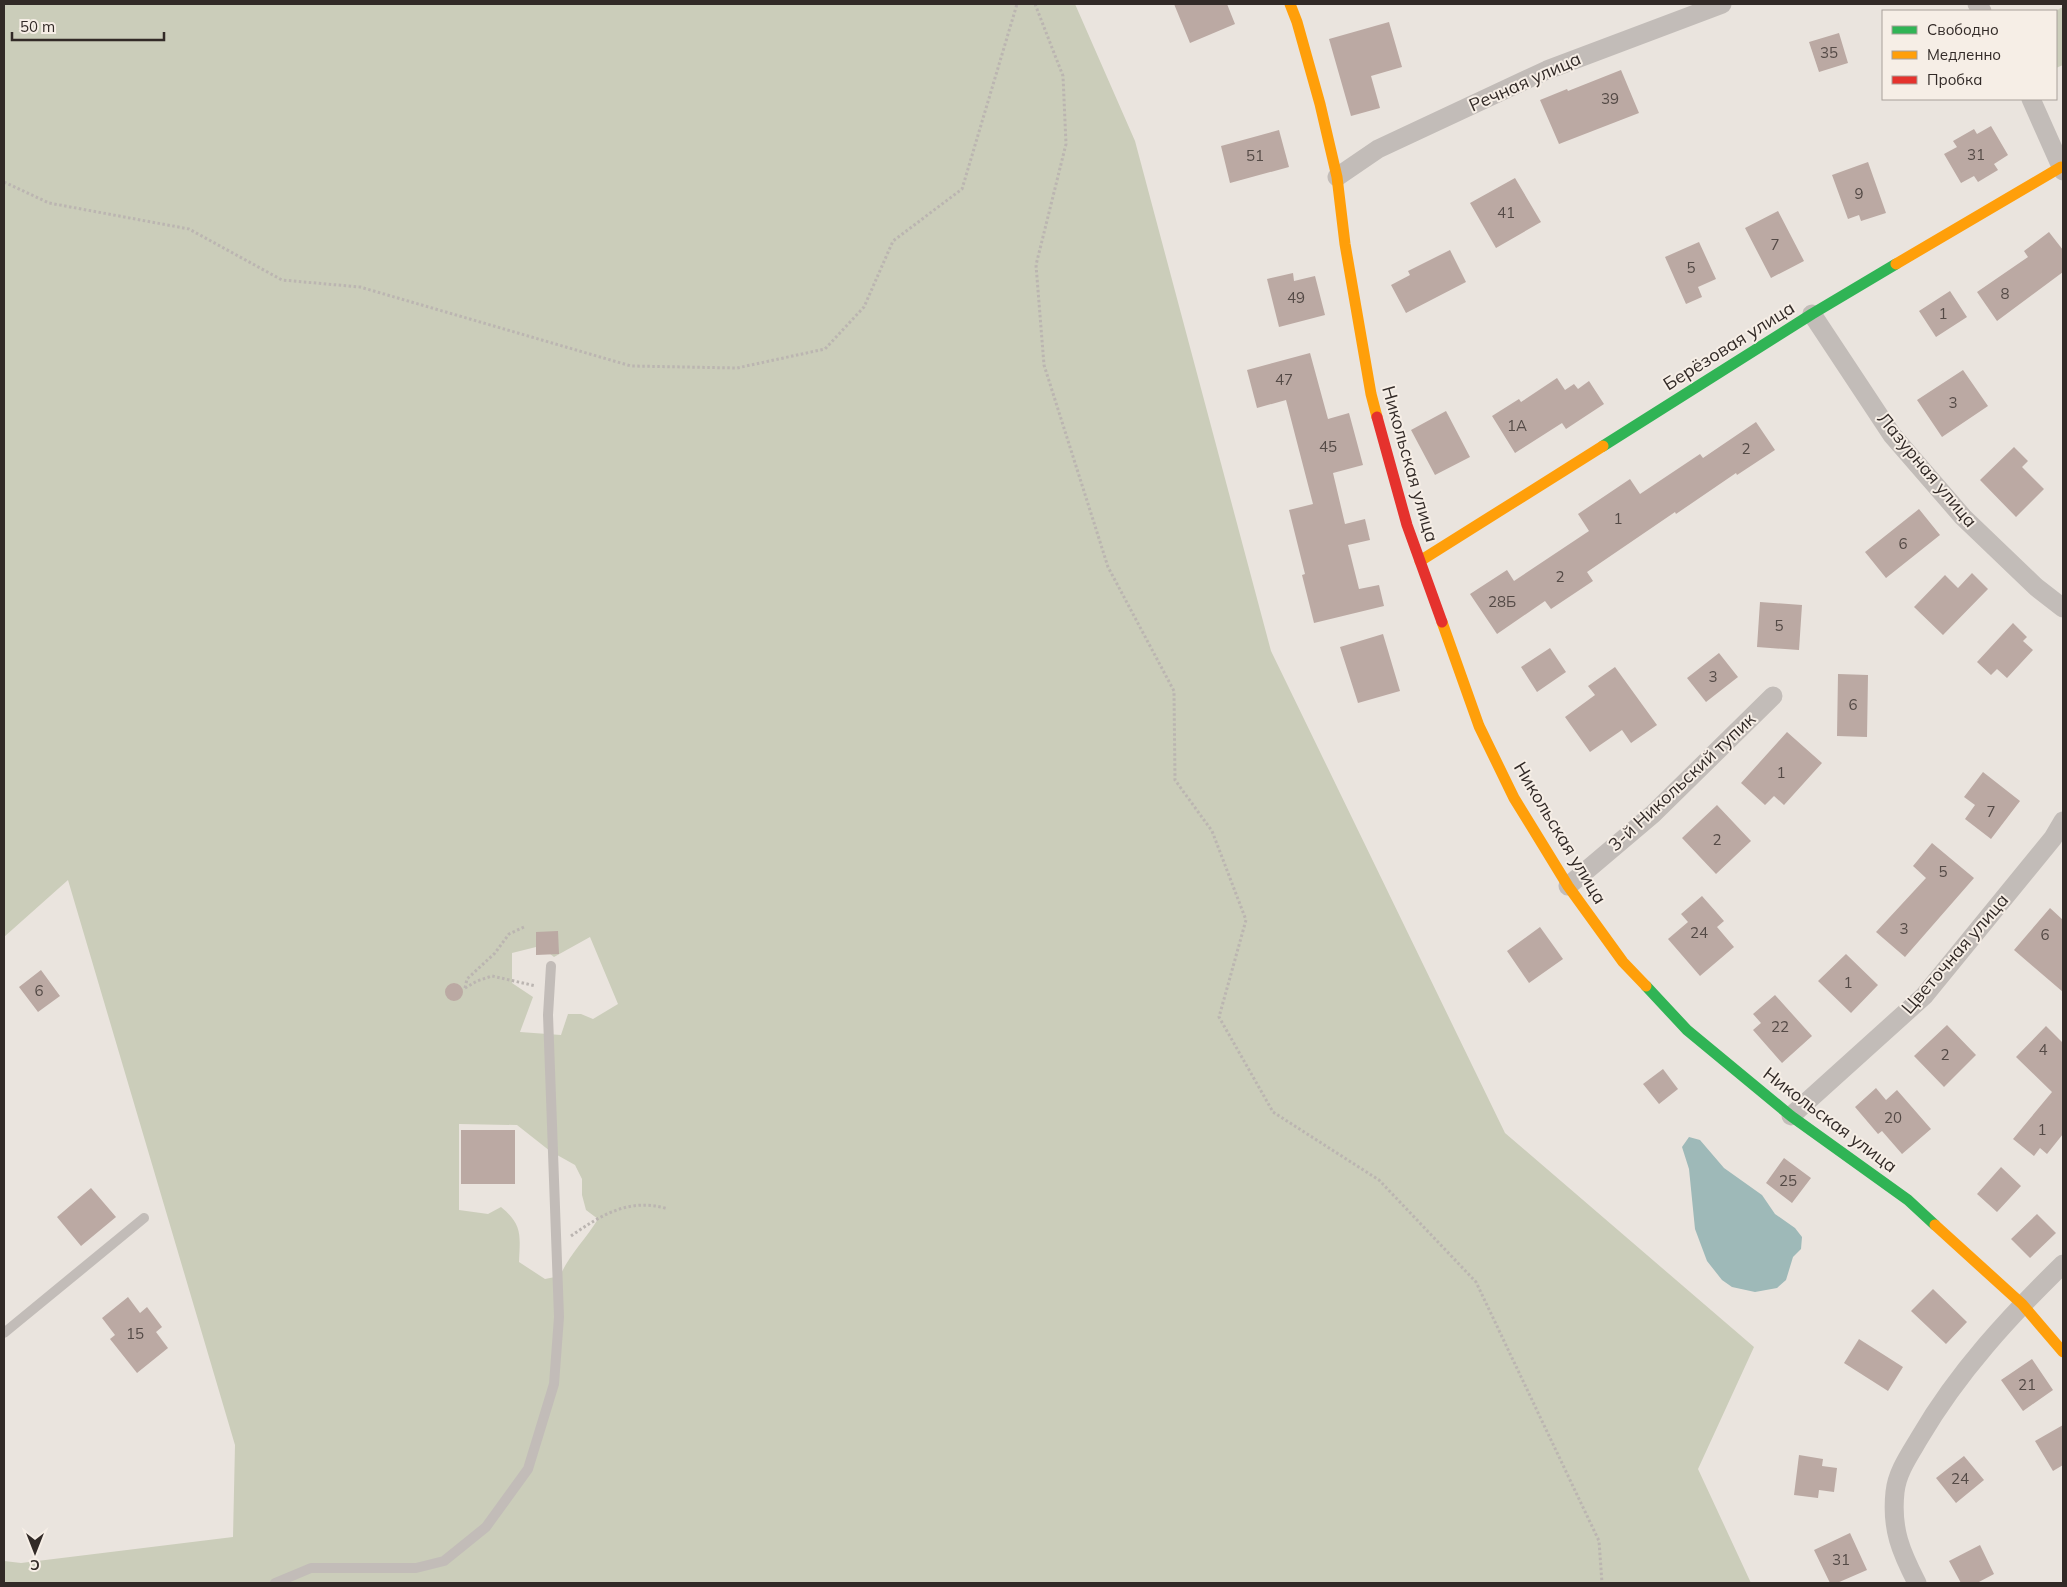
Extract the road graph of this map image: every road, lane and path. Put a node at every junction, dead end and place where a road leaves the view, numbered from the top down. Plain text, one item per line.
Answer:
1 (1017, 4) edge
2 (1035, 4) edge
3 (1290, 4) edge
4 (1722, 4) edge
5 (2031, 100) edge
6 (2062, 169) edge
7 (1337, 177) junction
8 (4, 182) edge
9 (1812, 314) junction
10 (1420, 561) junction
11 (2063, 608) edge
12 (1772, 696) dead end
13 (2063, 821) edge
14 (1568, 886) junction
15 (526, 926) dead end
16 (551, 966) dead end
17 (549, 987) junction
18 (1792, 1116) junction
19 (668, 1209) dead end
20 (144, 1218) dead end
21 (557, 1247) junction
22 (2063, 1264) edge
23 (2022, 1304) junction
24 (4, 1333) edge
25 (2063, 1352) edge
26 (275, 1583) edge
27 (1602, 1583) edge
28 (1917, 1583) edge

1 - 8 path
2 - 27 path
3 - 7 street, Никольская улица
4 - 7 street, Речная улица
5 - 6 street
6 - 9 street, Берёзовая улица
7 - 10 street, Никольская улица
9 - 10 street, Берёзовая улица
9 - 11 street, Лазурная улица
10 - 14 street, Никольская улица
12 - 14 street, 3-й Никольский тупик
13 - 18 street, Цветочная улица
14 - 18 street, Никольская улица
15 - 17 path
16 - 17 lane
17 - 21 lane
18 - 23 street, Никольская улица
19 - 21 path
20 - 24 lane
21 - 26 lane
22 - 23 street
23 - 25 street, Никольская улица
23 - 28 street

